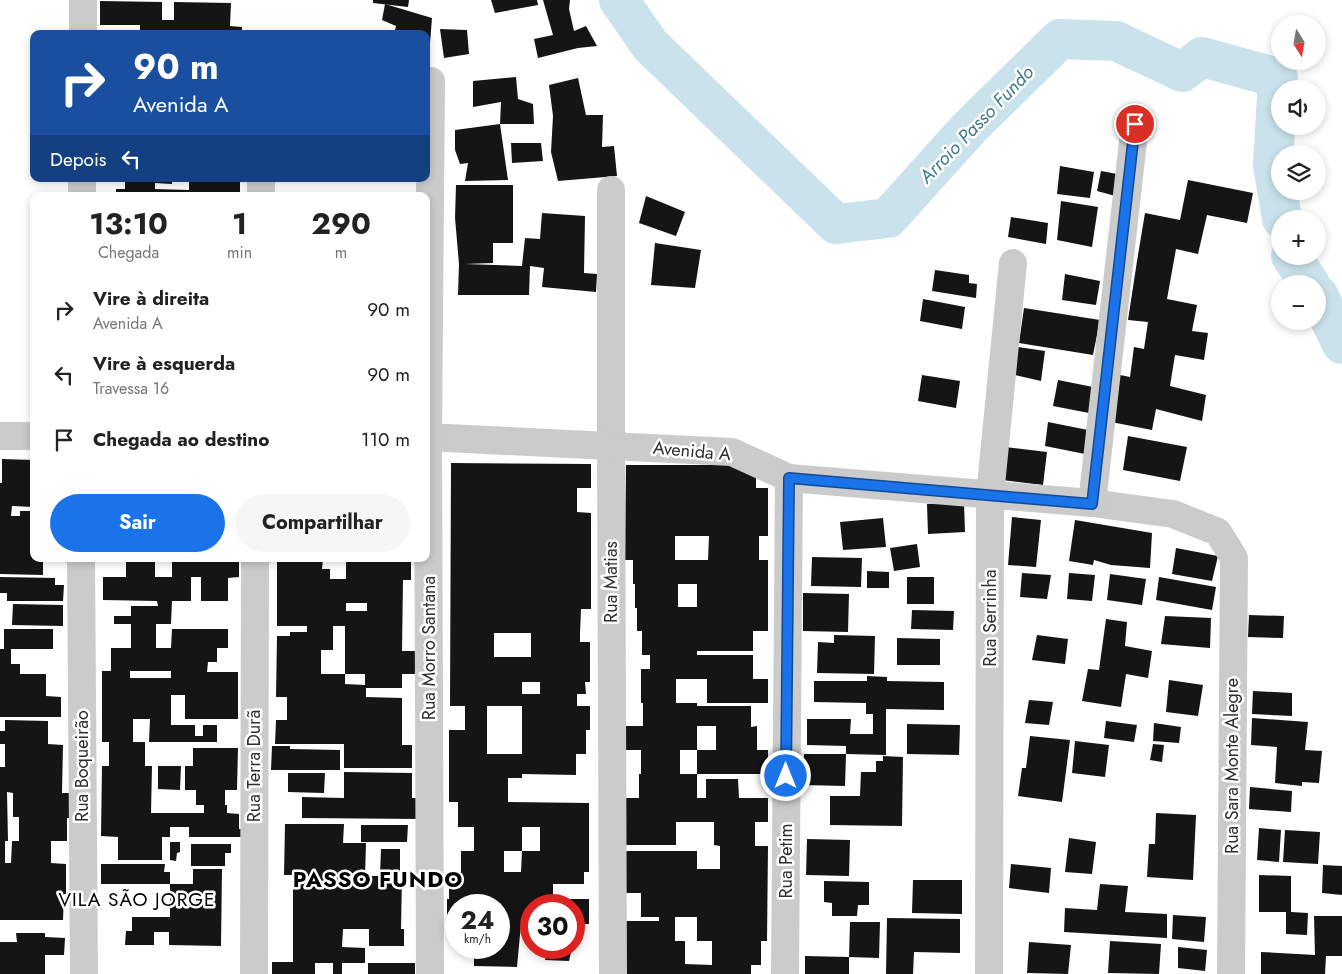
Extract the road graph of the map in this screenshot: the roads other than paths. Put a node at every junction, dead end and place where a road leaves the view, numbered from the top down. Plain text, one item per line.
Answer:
1 (83, 0) edge
2 (83, 30) edge
3 (1135, 124) dead end
4 (611, 190) dead end
5 (1013, 263) dead end
6 (0, 436) edge
7 (30, 436) edge
8 (430, 437) edge
9 (610, 445) junction
10 (789, 478) junction
11 (990, 495) junction
12 (1092, 504) junction
13 (1234, 558) joint
14 (81, 562) edge
15 (255, 562) edge
16 (428, 562) edge
17 (84, 974) edge
18 (254, 974) edge
19 (430, 974) edge
20 (613, 974) edge
21 (785, 974) edge
22 (989, 974) edge
23 (1231, 974) edge

1 - 2 street
3 - 12 street
4 - 9 street, Rua Matias
5 - 11 street, Rua Serrinha
6 - 7 street
8 - 9 street, Avenida A
9 - 10 street, Avenida A
9 - 20 street, Rua Matias
10 - 11 street, Avenida A
10 - 21 street, Rua Petim
11 - 12 street, Avenida A
11 - 22 street, Rua Serrinha
12 - 13 street, Avenida A
13 - 23 street, Rua Sara Monte Alegre
14 - 17 street, Rua Boqueirão
15 - 18 street, Rua Terra Durã
16 - 19 street, Rua Morro Santana

